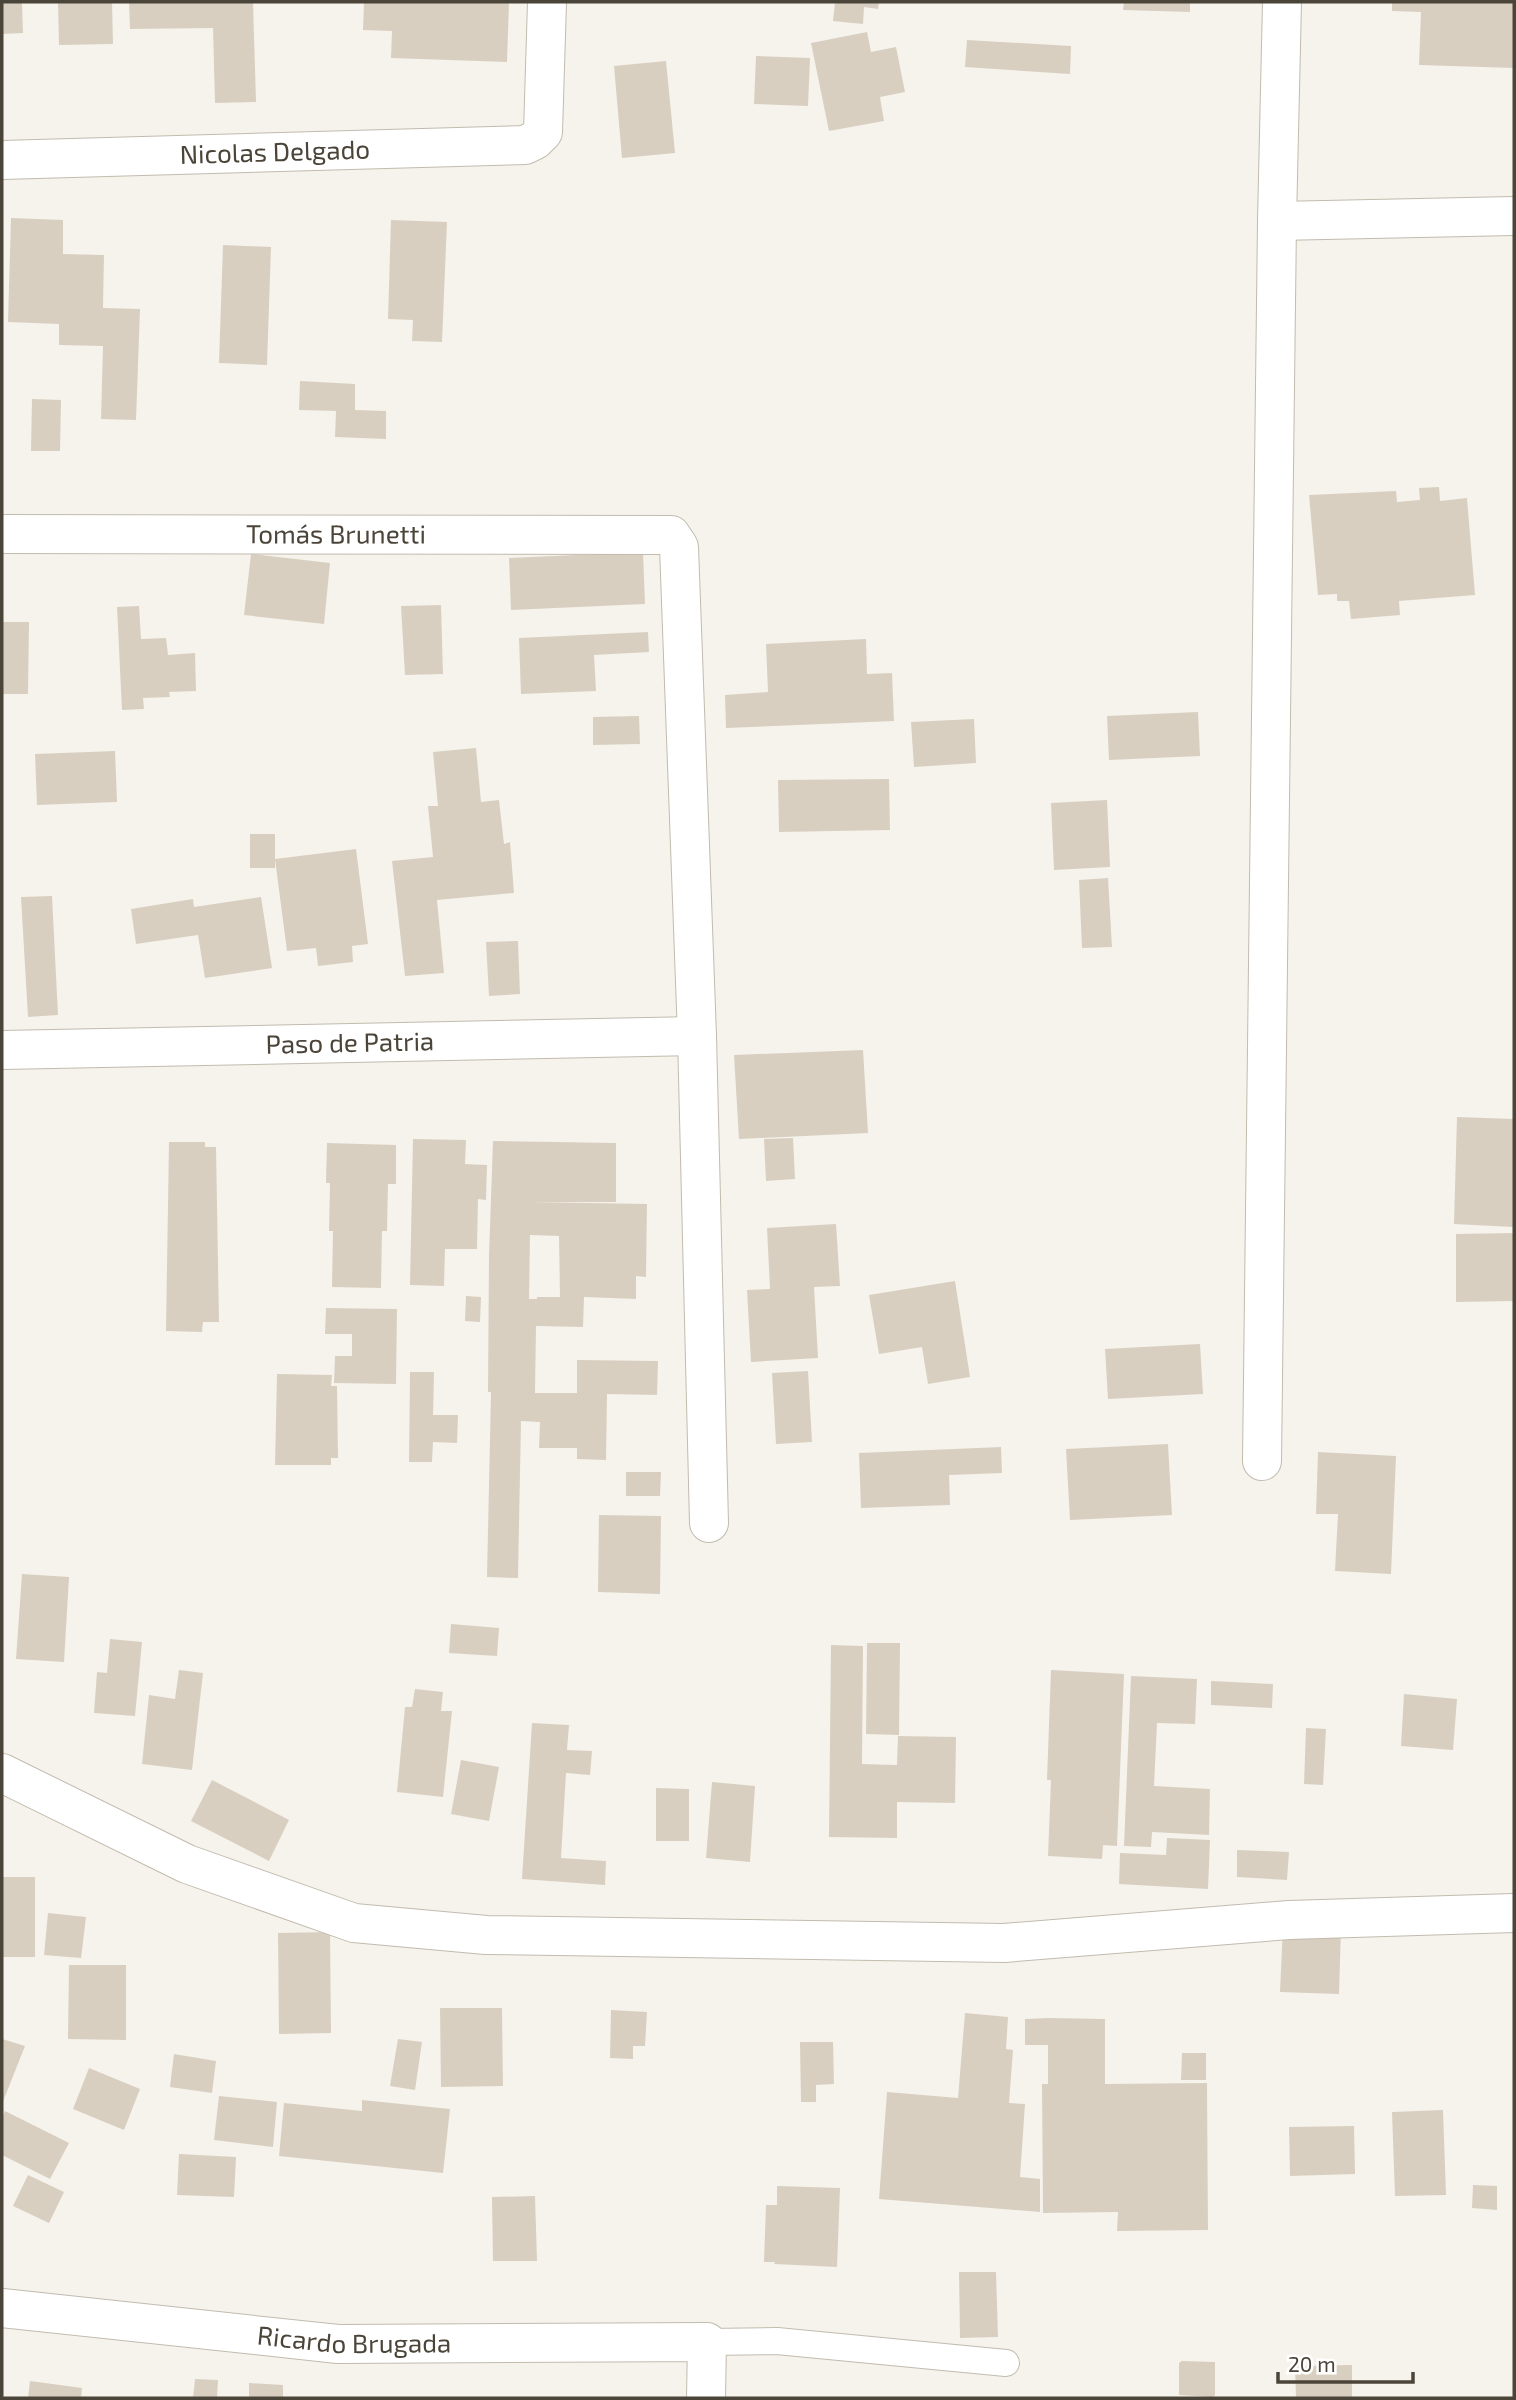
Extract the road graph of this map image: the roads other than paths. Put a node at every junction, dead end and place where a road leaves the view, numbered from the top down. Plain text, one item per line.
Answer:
1 (547, 2) edge
2 (1282, 2) edge
3 (2, 160) edge
4 (1514, 216) edge
5 (1277, 220) junction
6 (2, 534) edge
7 (697, 1036) junction
8 (2, 1049) edge
9 (1262, 1461) dead end
10 (709, 1523) dead end
11 (2, 1773) edge
12 (1514, 1913) edge
13 (2, 2308) edge
14 (707, 2342) junction
15 (1006, 2363) dead end
16 (706, 2398) edge

1 - 3 street, Nicolas Delgado
2 - 5 street
4 - 5 street
5 - 9 street
6 - 7 street, Tomás Brunetti
7 - 8 street, Paso de Patria
7 - 10 street
11 - 12 street
13 - 14 street, Ricardo Brugada
14 - 15 lane
14 - 16 street

